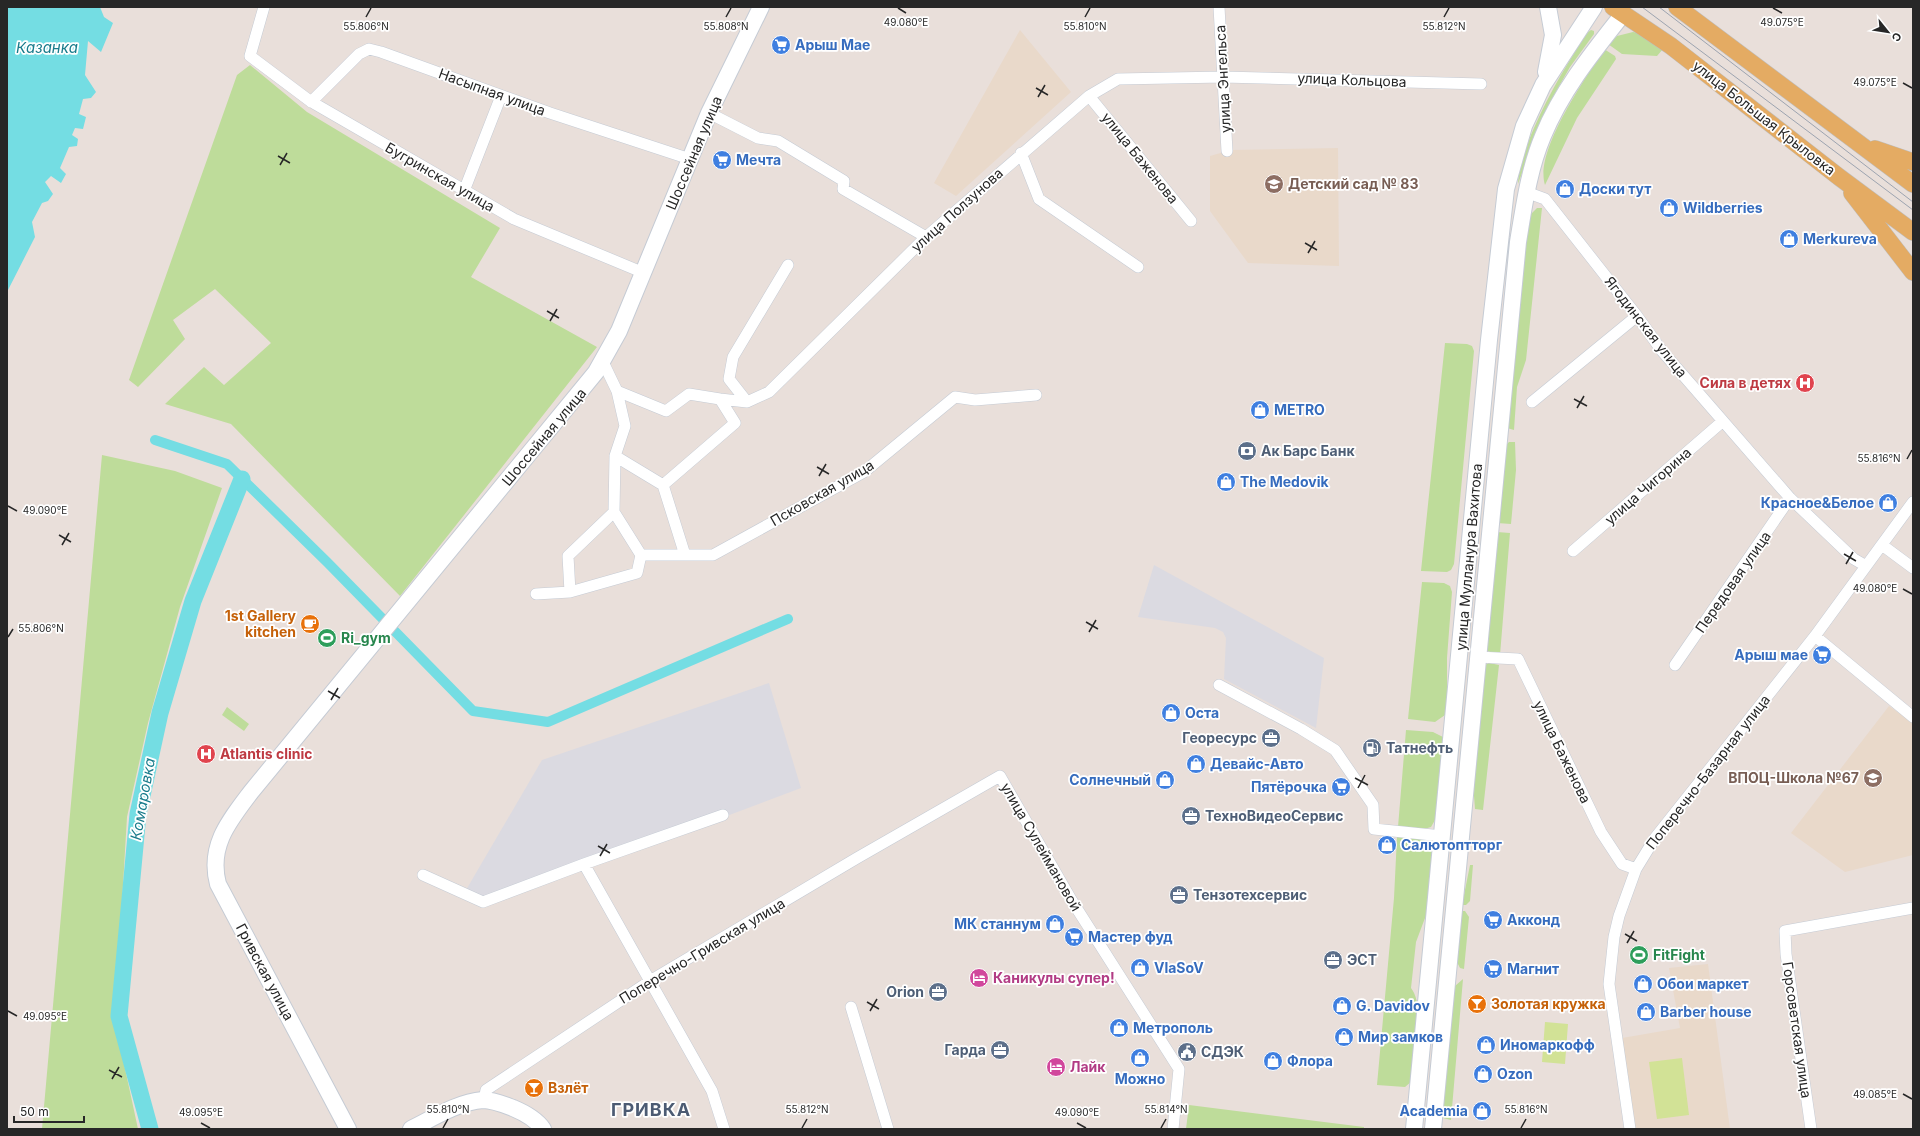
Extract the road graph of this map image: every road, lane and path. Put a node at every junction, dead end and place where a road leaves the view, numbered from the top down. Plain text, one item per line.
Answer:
1 (264, 7) edge
2 (761, 7) edge
3 (1219, 7) edge
4 (1548, 7) edge
5 (1594, 7) edge
6 (1677, 7) edge
7 (1622, 9) edge
8 (1223, 77) junction
9 (1481, 84) dead end
10 (1543, 85) junction
11 (501, 96) junction
12 (1089, 96) junction
13 (311, 102) junction
14 (709, 113) junction
15 (1863, 145) junction
16 (1227, 151) dead end
17 (1021, 153) junction
18 (690, 159) junction
19 (1913, 162) edge
20 (1839, 177) junction
21 (1913, 184) edge
22 (464, 190) junction
23 (1526, 192) junction
24 (1191, 221) dead end
25 (1913, 232) edge
26 (926, 237) junction
27 (788, 265) dead end
28 (1138, 267) dead end
29 (644, 272) junction
30 (1913, 272) edge
31 (1637, 316) junction
32 (603, 362) junction
33 (617, 391) junction
34 (1036, 395) dead end
35 (720, 399) junction
36 (747, 402) junction
37 (1532, 402) dead end
38 (1722, 421) junction
39 (615, 456) junction
40 (663, 485) junction
41 (1790, 498) junction
42 (1913, 502) edge
43 (614, 512) junction
44 (1882, 544) junction
45 (1573, 551) dead end
46 (641, 555) junction
47 (685, 555) junction
48 (1866, 566) junction
49 (1913, 568) edge
50 (570, 592) junction
51 (536, 594) dead end
52 (1815, 636) junction
53 (1478, 656) junction
54 (1675, 665) dead end
55 (1219, 685) dead end
56 (1913, 717) edge
57 (1000, 776) joint
58 (236, 811) joint
59 (723, 815) dead end
60 (1442, 836) junction
61 (584, 864) junction
62 (1636, 869) junction
63 (423, 874) dead end
64 (1913, 908) edge
65 (650, 981) junction
66 (851, 1007) dead end
67 (484, 1100) junction
68 (348, 1129) edge
69 (411, 1129) edge
70 (543, 1129) edge
71 (724, 1129) edge
72 (888, 1129) edge
73 (1173, 1129) edge
74 (1414, 1129) edge
75 (1433, 1129) edge
76 (1630, 1129) edge
77 (1811, 1129) edge

1 - 13 street, Бугринская улица
2 - 14 main road, Шоссейная улица
3 - 8 street, улица Энгельса
4 - 10 main road
5 - 10 main road, улица Мулланура Вахитова
6 - 15 main road
7 - 20 main road, улица Большая Крыловка
7 - 23 main road, улица Мулланура Вахитова
8 - 9 street, улица Кольцова
8 - 12 street, улица Ползунова
8 - 16 street, улица Энгельса
10 - 60 main road, улица Мулланура Вахитова
11 - 13 street, Насыпная улица
11 - 18 street, Насыпная улица
11 - 22 street
12 - 17 street, улица Ползунова
12 - 24 street, улица Баженова
13 - 22 street, Бугринская улица
14 - 18 main road, Шоссейная улица
14 - 26 street
15 - 19 main road
15 - 21 main road
17 - 26 street, улица Ползунова
17 - 28 street
18 - 29 main road, Шоссейная улица
20 - 25 main road, улица Большая Крыловка
20 - 30 main road
22 - 29 street, Бугринская улица
23 - 31 street, Ягодинская улица
23 - 53 main road, улица Мулланура Вахитова
26 - 36 street, улица Ползунова
27 - 36 street
29 - 32 main road, Шоссейная улица
31 - 37 street
31 - 38 street, Ягодинская улица
32 - 33 street
32 - 58 main road, Шоссейная улица
33 - 35 street
33 - 39 street
34 - 47 street, Псковская улица
35 - 36 street
35 - 40 street
38 - 41 street, Ягодинская улица
38 - 45 street, улица Чигорина
39 - 40 street
39 - 43 street
40 - 47 street
41 - 48 street, Ягодинская улица
41 - 54 street, Передовая улица
42 - 44 street, Поперечно-Базарная улица
43 - 46 street
43 - 50 street
44 - 48 street, Поперечно-Базарная улица
44 - 49 street
46 - 47 street, Псковская улица
46 - 50 street
48 - 52 street, Поперечно-Базарная улица
50 - 51 street
52 - 56 street
52 - 62 street, Поперечно-Базарная улица
53 - 62 street, улица Баженова
53 - 75 main road, улица Мулланура Вахитова
55 - 60 street
57 - 65 street, Поперечно-Гривская улица
57 - 73 street, улица Сулеймановой
58 - 68 main road, Гривская улица
59 - 61 street
60 - 74 main road, улица Мулланура Вахитова
61 - 63 street
61 - 65 street
62 - 76 street, Поперечно-Базарная улица
64 - 77 street, Горсоветская улица
65 - 67 street, Поперечно-Гривская улица
65 - 71 street
66 - 72 street
67 - 69 main road
67 - 70 main road

